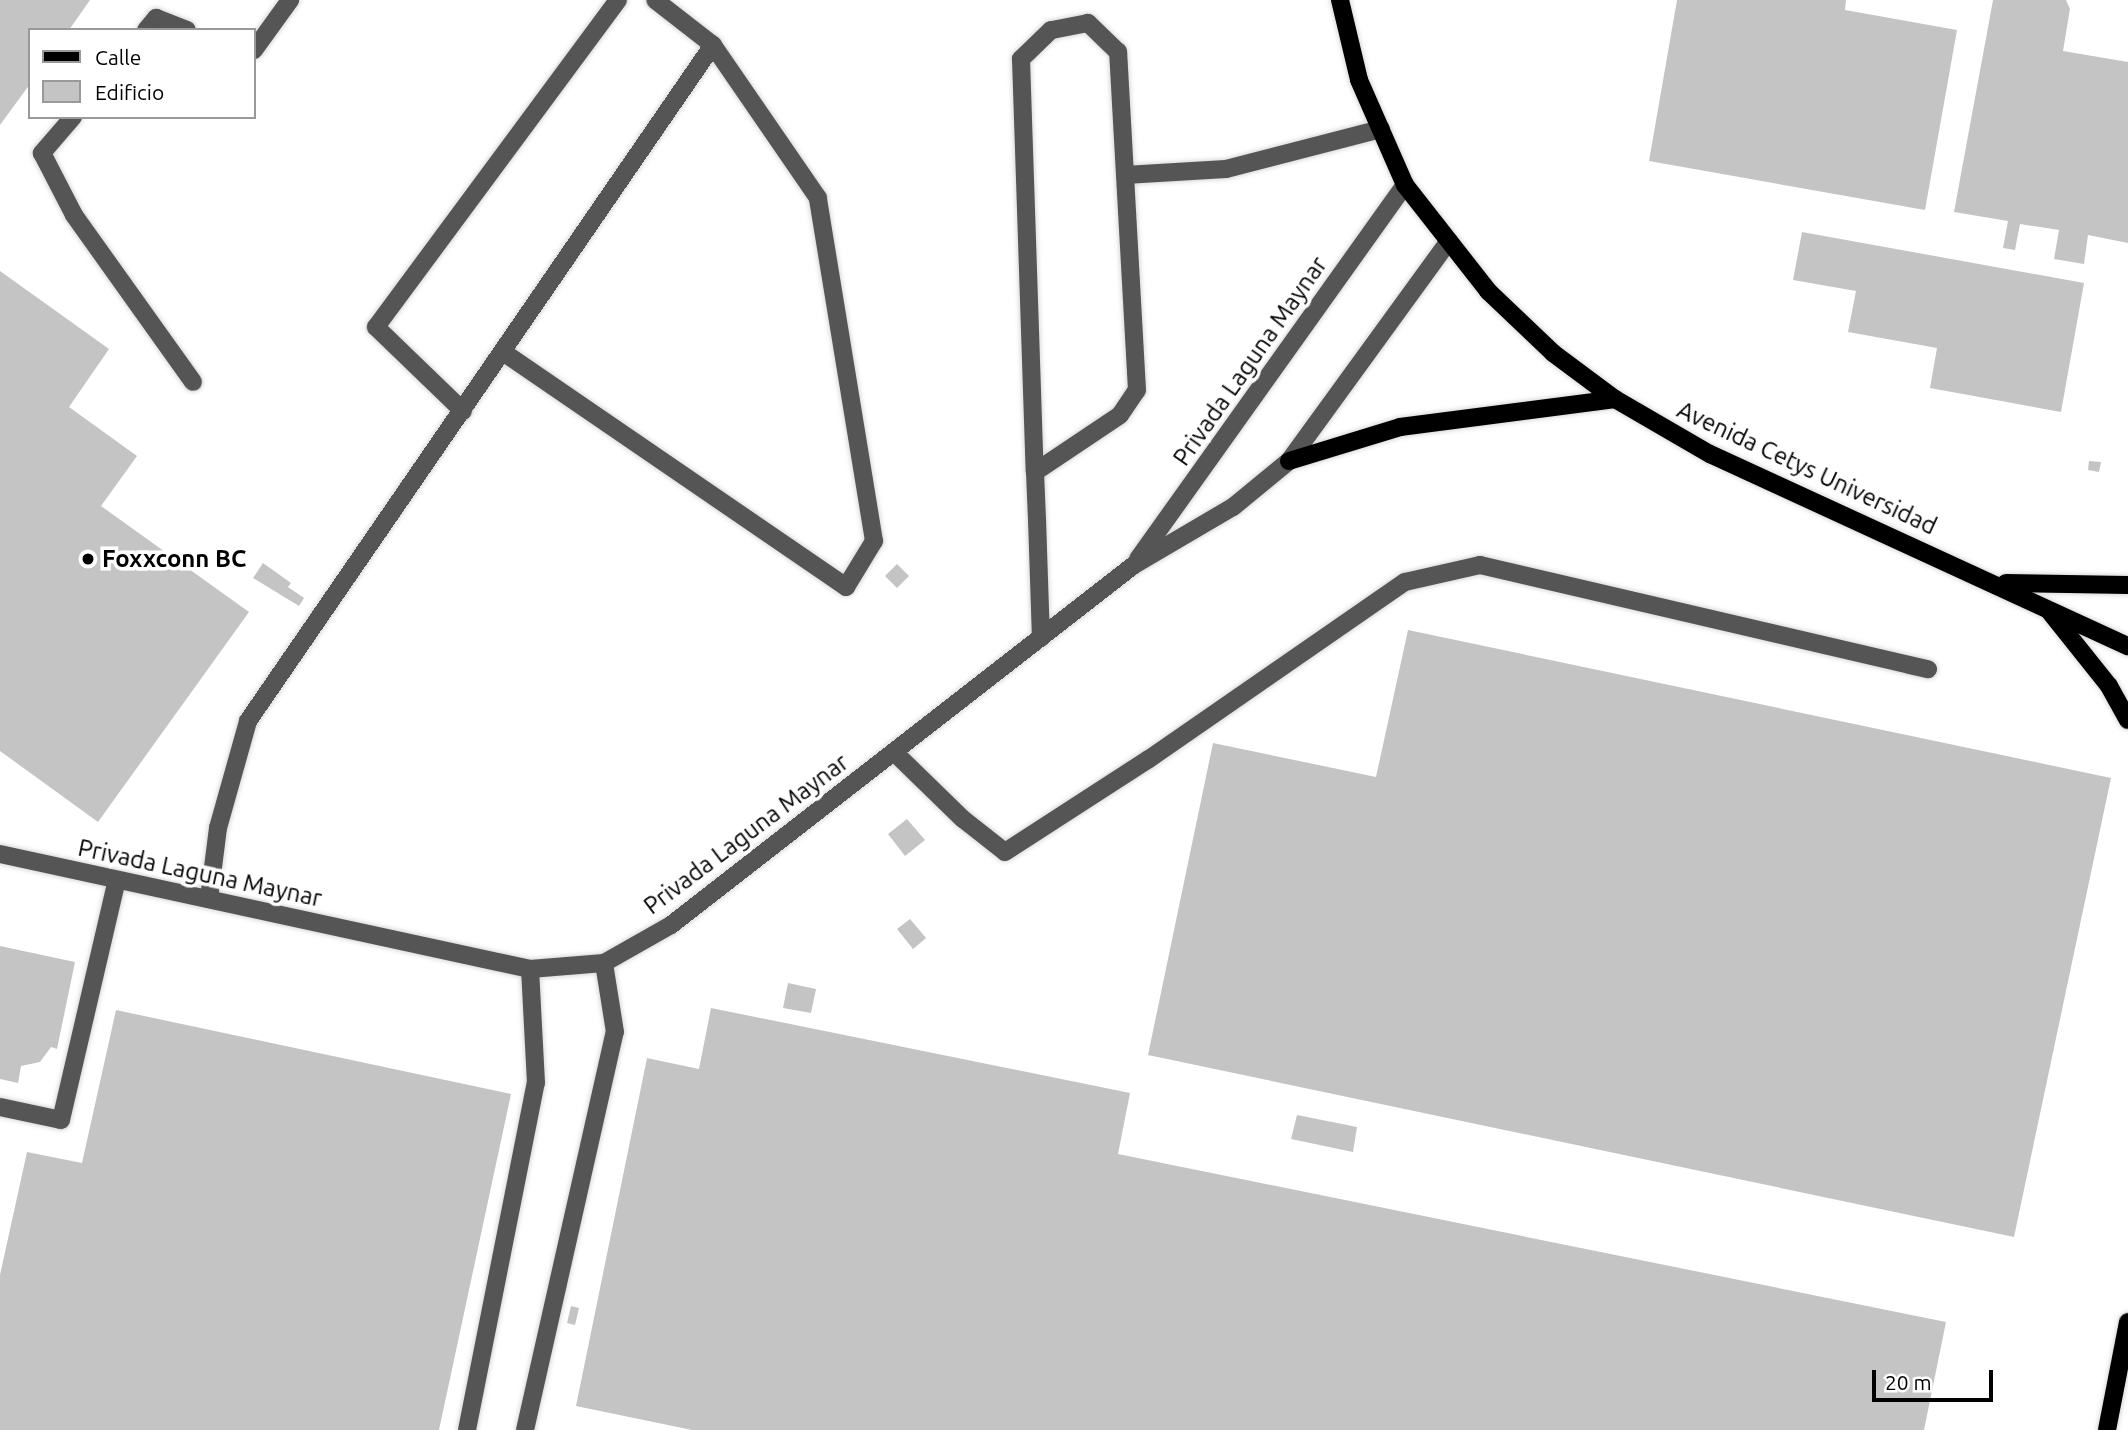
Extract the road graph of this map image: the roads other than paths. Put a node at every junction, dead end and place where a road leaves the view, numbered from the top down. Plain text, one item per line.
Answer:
1 (290, 0) edge
2 (618, 0) edge
3 (655, 0) edge
4 (1340, 0) edge
5 (148, 28) edge
6 (182, 28) edge
7 (713, 46) junction
8 (256, 47) edge
9 (71, 119) edge
10 (1381, 129) junction
11 (1125, 175) junction
12 (1405, 185) junction
13 (1449, 241) junction
14 (503, 352) junction
15 (193, 382) dead end
16 (1615, 399) junction
17 (463, 411) junction
18 (1289, 461) junction
19 (1035, 472) junction
20 (1134, 565) junction
21 (1997, 583) junction
22 (2128, 585) edge
23 (2045, 607) junction
24 (1041, 638) junction
25 (2128, 646) edge
26 (1928, 669) dead end
27 (2128, 720) edge
28 (894, 752) junction
29 (0, 855) edge
30 (117, 880) junction
31 (209, 899) junction
32 (604, 963) junction
33 (530, 969) junction
34 (0, 1107) edge
35 (2128, 1322) edge
36 (467, 1430) edge
37 (525, 1430) edge
38 (2107, 1430) edge

1 - 8 lane
2 - 17 lane
3 - 7 lane
4 - 10 main road, Avenida Cetys Universidad
5 - 6 lane
7 - 14 lane
7 - 14 lane
9 - 15 lane
10 - 11 lane
10 - 12 main road, Avenida Cetys Universidad
11 - 19 lane
11 - 19 lane
12 - 13 main road, Avenida Cetys Universidad
12 - 20 lane, Privada Laguna Maynar
13 - 16 main road, Avenida Cetys Universidad
13 - 18 lane, Privada Laguna Maynar
14 - 17 lane
16 - 18 main road
16 - 21 main road, Avenida Cetys Universidad
17 - 31 lane
18 - 20 lane, Privada Laguna Maynar
19 - 24 lane
20 - 24 lane, Privada Laguna Maynar
21 - 22 main road
21 - 23 main road, Avenida Cetys Universidad
23 - 25 main road, Avenida Cetys Universidad
23 - 27 main road
24 - 28 lane, Privada Laguna Maynar
26 - 28 lane
28 - 32 lane, Privada Laguna Maynar
29 - 30 lane, Privada Laguna Maynar
30 - 31 lane, Privada Laguna Maynar
30 - 34 lane
31 - 33 lane, Privada Laguna Maynar
32 - 33 lane, Privada Laguna Maynar
32 - 37 lane
33 - 36 lane
35 - 38 main road

